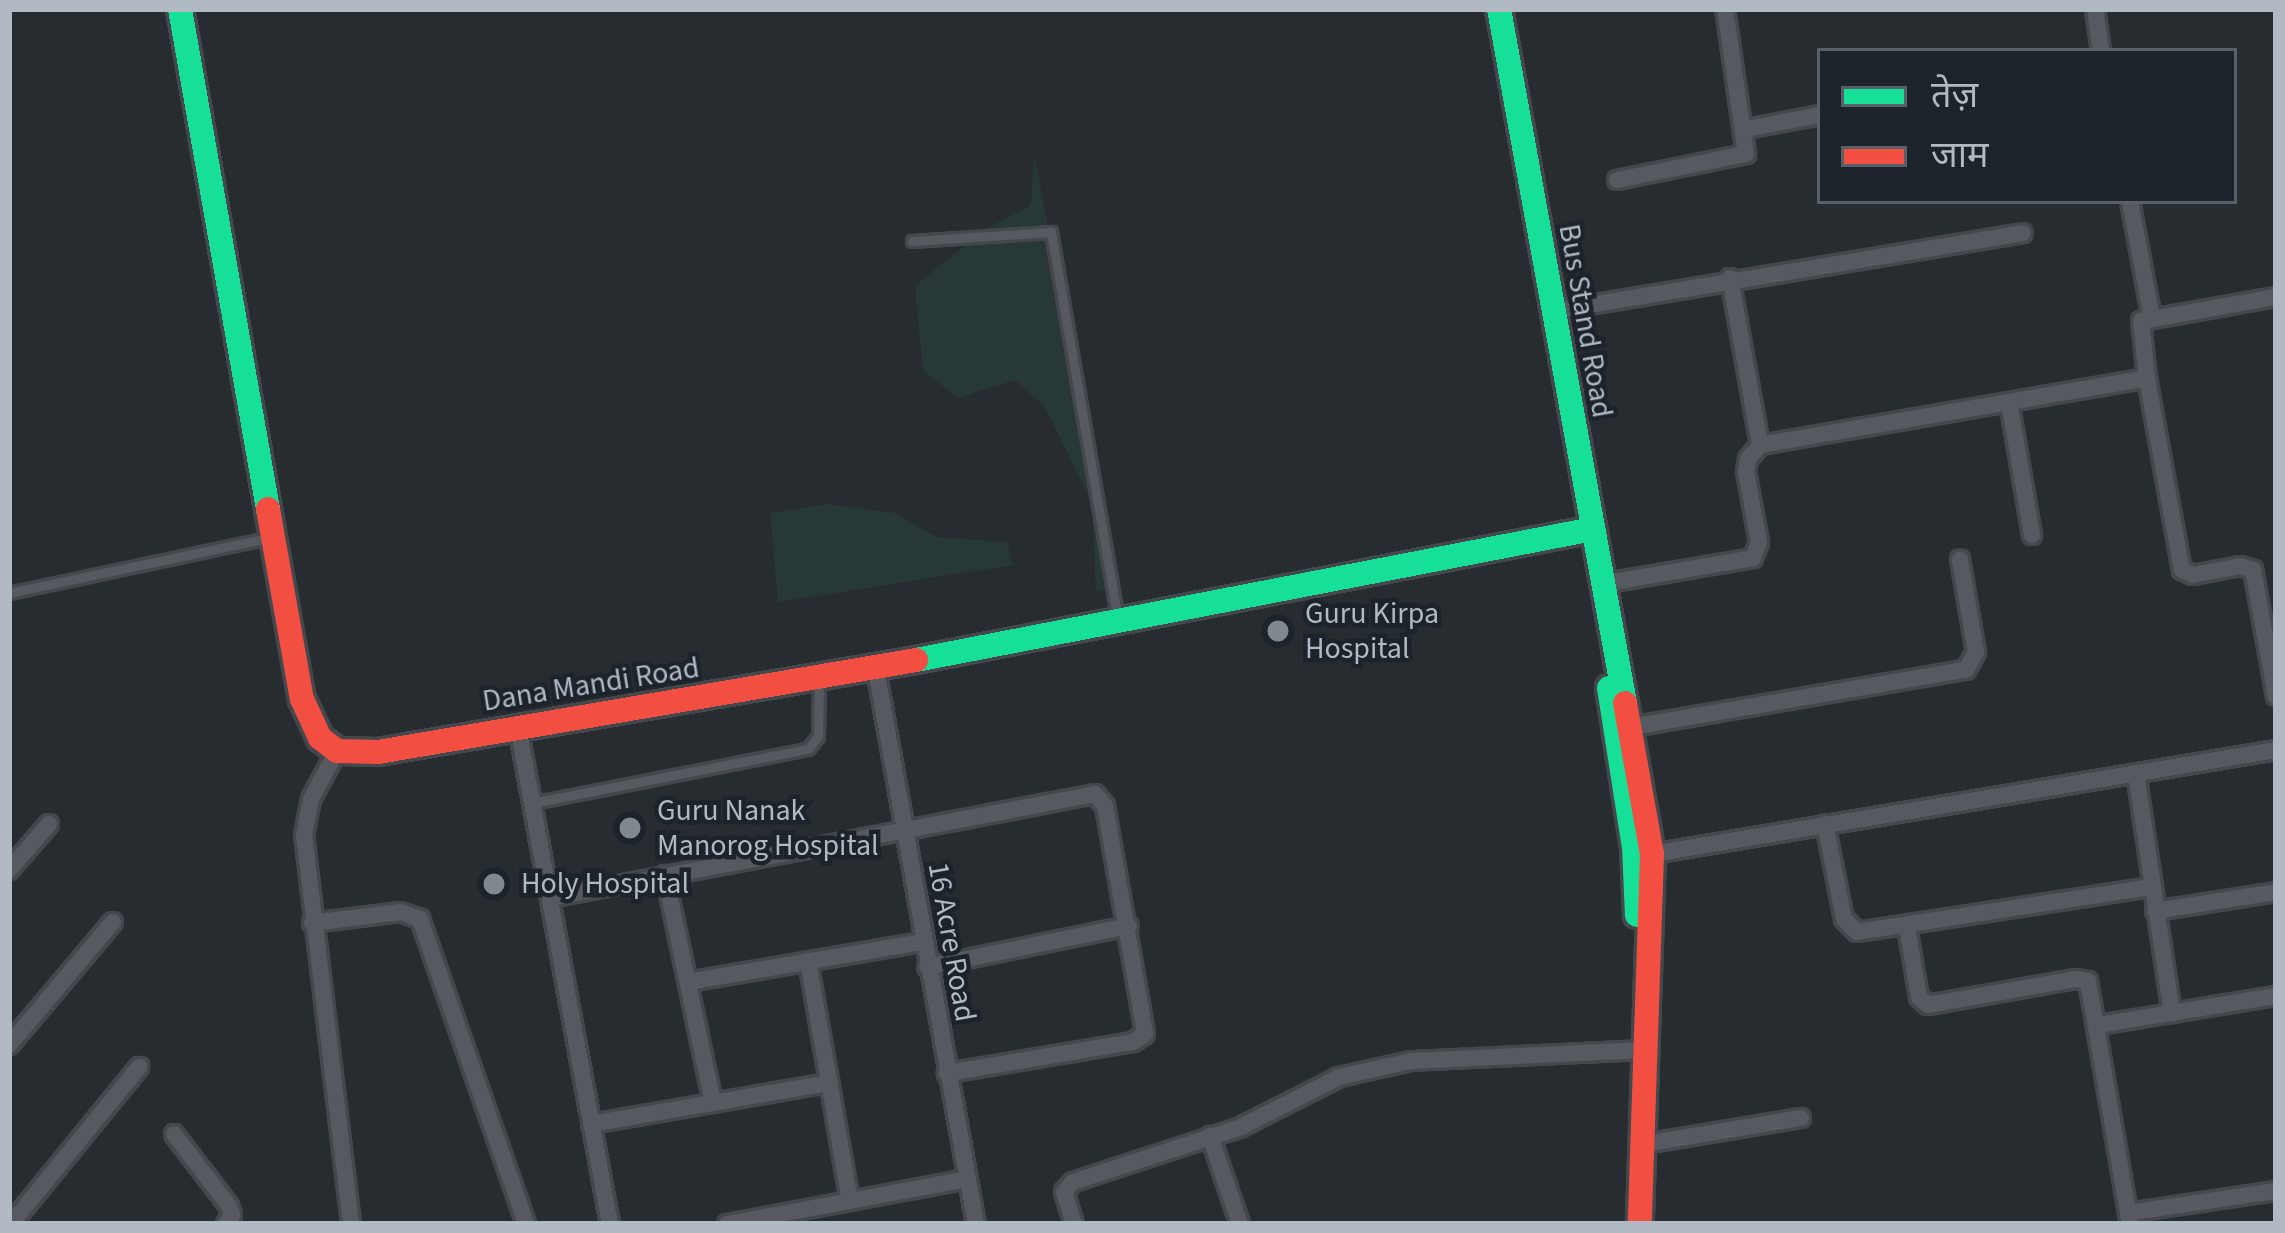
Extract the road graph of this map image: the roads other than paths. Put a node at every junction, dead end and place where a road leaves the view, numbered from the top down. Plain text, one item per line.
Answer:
1 (1499, 9) edge
2 (1725, 9) edge
3 (2095, 9) edge
4 (181, 15) edge
5 (2102, 48) edge
6 (1817, 116) edge
7 (1747, 129) junction
8 (1618, 180) dead end
9 (2131, 204) edge
10 (2023, 232) dead end
11 (912, 241) dead end
12 (1730, 278) junction
13 (2276, 297) edge
14 (1553, 310) junction
15 (2152, 319) junction
16 (2146, 378) junction
17 (2008, 402) junction
18 (1760, 445) junction
19 (1592, 530) junction
20 (2032, 535) dead end
21 (272, 537) junction
22 (1960, 560) dead end
23 (1601, 584) junction
24 (9, 592) edge
25 (1118, 621) junction
26 (1610, 644) junction
27 (876, 669) junction
28 (819, 679) junction
29 (2276, 696) edge
30 (518, 727) junction
31 (1631, 727) junction
32 (2276, 750) edge
33 (337, 751) junction
34 (2136, 773) junction
35 (532, 803) junction
36 (49, 824) dead end
37 (1826, 824) junction
38 (905, 829) junction
39 (1652, 854) junction
40 (9, 870) edge
41 (665, 875) junction
42 (2151, 887) junction
43 (2276, 892) edge
44 (550, 898) junction
45 (2155, 910) junction
46 (113, 922) dead end
47 (312, 923) junction
48 (1129, 926) junction
49 (1907, 927) junction
50 (923, 942) junction
51 (808, 961) junction
52 (926, 967) junction
53 (688, 982) junction
54 (2276, 996) edge
55 (2172, 1013) junction
56 (2098, 1025) junction
57 (9, 1046) edge
58 (1641, 1050) junction
59 (139, 1067) dead end
60 (947, 1073) junction
61 (830, 1083) junction
62 (713, 1103) junction
63 (1801, 1118) dead end
64 (591, 1124) junction
65 (174, 1134) dead end
66 (1210, 1136) junction
67 (1644, 1144) junction
68 (967, 1179) junction
69 (2276, 1191) edge
70 (850, 1201) junction
71 (2129, 1218) edge
72 (11, 1224) edge
73 (226, 1224) edge
74 (351, 1224) edge
75 (526, 1224) edge
76 (610, 1224) edge
77 (727, 1224) edge
78 (976, 1224) edge
79 (1074, 1224) edge
80 (1240, 1224) edge
81 (1625, 1224) edge
82 (1640, 1224) edge

1 - 14 street, Bus Stand Road
2 - 7 street
3 - 5 street
4 - 21 street
6 - 7 street
7 - 8 street
9 - 15 street
10 - 12 street
11 - 25 lane
12 - 14 street
12 - 18 street
13 - 15 street
14 - 19 street, Bus Stand Road
15 - 16 street
16 - 17 street
16 - 29 street
17 - 18 street
17 - 20 street
18 - 23 street
19 - 23 street, Bus Stand Road
19 - 25 street, Dana Mandi Road
21 - 24 lane
21 - 33 street
22 - 31 street
23 - 26 street, Bus Stand Road
25 - 27 street, Dana Mandi Road
26 - 31 street, Bus Stand Road
26 - 58 street, Bus Stand Road
27 - 28 street, Dana Mandi Road
27 - 38 street, 16 Acre Road
28 - 30 street, Dana Mandi Road
28 - 35 lane
30 - 33 street, Dana Mandi Road
30 - 35 street
31 - 39 street, Bus Stand Road
32 - 34 street
33 - 47 street
34 - 37 street
34 - 42 street
35 - 44 street
36 - 40 street
37 - 39 street
37 - 49 street
38 - 41 street
38 - 48 street
38 - 50 street, 16 Acre Road
39 - 58 street, Bus Stand Road
41 - 44 street
41 - 53 street
42 - 45 street
42 - 49 street
43 - 45 street
44 - 64 street
45 - 55 street
46 - 57 street
47 - 74 street
47 - 75 street
48 - 52 street
48 - 60 street
49 - 56 street
50 - 51 street
50 - 52 street, 16 Acre Road
51 - 53 street
51 - 61 street
52 - 60 street, 16 Acre Road
53 - 62 street
54 - 55 street
55 - 56 street
56 - 71 street
58 - 66 street
58 - 67 street, Bus Stand Road
58 - 81 street, Bus Stand Road
59 - 72 street
60 - 68 street, 16 Acre Road
61 - 62 street
61 - 70 street
62 - 64 street
63 - 67 street
64 - 76 street
65 - 73 street
66 - 79 street
66 - 80 street
67 - 82 street, Bus Stand Road
68 - 70 street
68 - 78 street, 16 Acre Road
69 - 71 street
70 - 77 street

